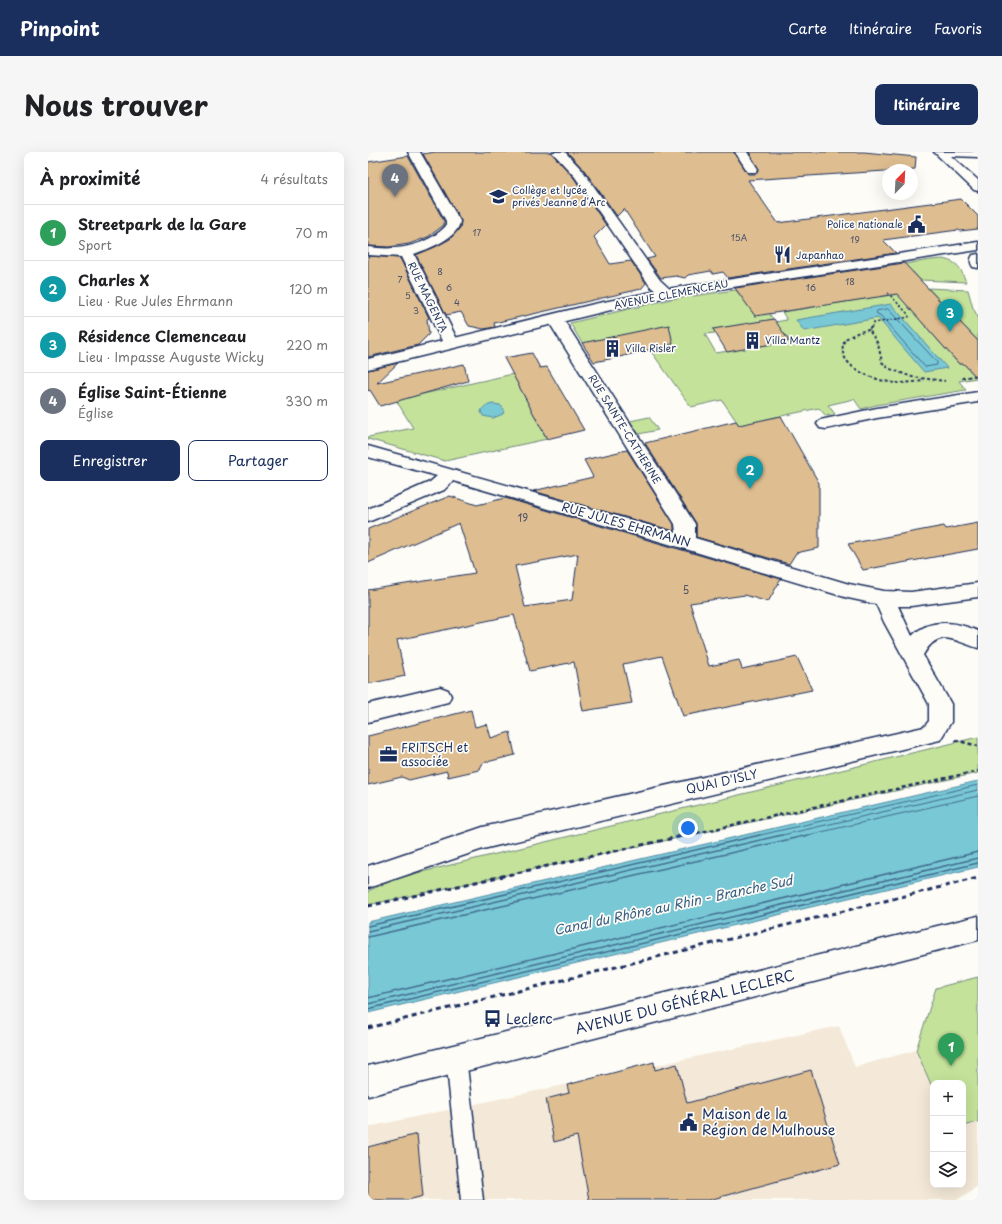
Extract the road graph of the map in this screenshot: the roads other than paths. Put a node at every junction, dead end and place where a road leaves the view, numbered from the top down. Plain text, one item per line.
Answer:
1 (414, 152) edge
2 (558, 152) edge
3 (741, 152) edge
4 (940, 152) edge
5 (944, 152) edge
6 (978, 153) edge
7 (752, 169) dead end
8 (978, 187) edge
9 (978, 246) edge
10 (368, 251) edge
11 (406, 252) junction
12 (978, 258) edge
13 (978, 264) edge
14 (667, 293) junction
15 (555, 319) junction
16 (451, 343) junction
17 (368, 364) edge
18 (978, 398) edge
19 (826, 424) dead end
20 (368, 451) edge
21 (450, 474) junction
22 (368, 516) edge
23 (686, 542) junction
24 (978, 590) edge
25 (884, 598) junction
26 (978, 640) edge
27 (913, 654) junction
28 (440, 696) dead end
29 (368, 713) edge
30 (368, 877) edge
31 (978, 928) edge
32 (456, 1058) junction
33 (368, 1082) edge
34 (472, 1200) edge

1 - 11 street
2 - 14 street
3 - 7 street
4 - 8 street
5 - 6 street
9 - 14 street, AVENUE CLEMENCEAU
10 - 11 street
11 - 16 street, RUE MAGENTA
12 - 13 street
14 - 15 street, AVENUE CLEMENCEAU
15 - 16 street, AVENUE CLEMENCEAU
15 - 23 street, RUE SAINTE-CATHERINE
16 - 17 street, AVENUE CLEMENCEAU
18 - 19 street
20 - 21 street, RUE JULES EHRMANN
21 - 22 street
21 - 23 street, RUE JULES EHRMANN
23 - 25 street, RUE JULES EHRMANN
24 - 25 street, RUE JULES EHRMANN
25 - 27 street, QUAI D'ISLY
26 - 27 street
27 - 30 street, QUAI D'ISLY
28 - 29 street
31 - 32 street, AVENUE DU GÉNÉRAL LECLERC
32 - 33 street, AVENUE DU GÉNÉRAL LECLERC
32 - 34 lane

